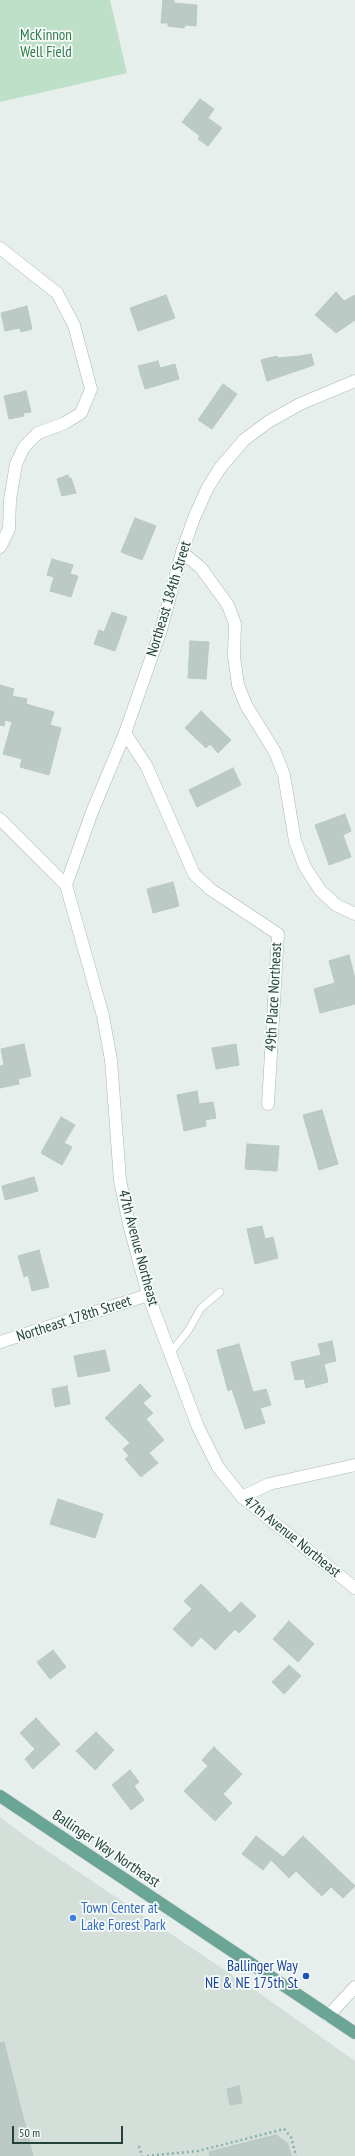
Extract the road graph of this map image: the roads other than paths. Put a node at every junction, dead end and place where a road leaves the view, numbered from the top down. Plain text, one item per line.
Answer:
1 (0, 248) edge
2 (355, 381) edge
3 (0, 547) edge
4 (182, 552) junction
5 (125, 733) junction
6 (0, 819) edge
7 (66, 885) junction
8 (355, 914) edge
9 (268, 1104) dead end
10 (220, 1292) dead end
11 (148, 1295) junction
12 (0, 1342) edge
13 (170, 1353) junction
14 (355, 1465) edge
15 (242, 1497) junction
16 (355, 1588) edge
17 (0, 1796) edge
18 (355, 1987) edge
19 (328, 2016) junction
20 (355, 2033) edge

1 - 3 street
2 - 4 street, Northeast 184th Street
4 - 5 street, Northeast 184th Street
4 - 8 street
5 - 7 street, Northeast 184th Street
5 - 9 street, 49th Place Northeast
6 - 7 street, 47th Avenue Northeast
7 - 11 street, 47th Avenue Northeast
10 - 13 lane
11 - 12 street, Northeast 178th Street
11 - 13 street, 47th Avenue Northeast
13 - 15 street, 47th Avenue Northeast
14 - 15 street
15 - 16 street, 47th Avenue Northeast
17 - 19 main road, Ballinger Way Northeast
18 - 19 street
19 - 20 main road, Ballinger Way Northeast

